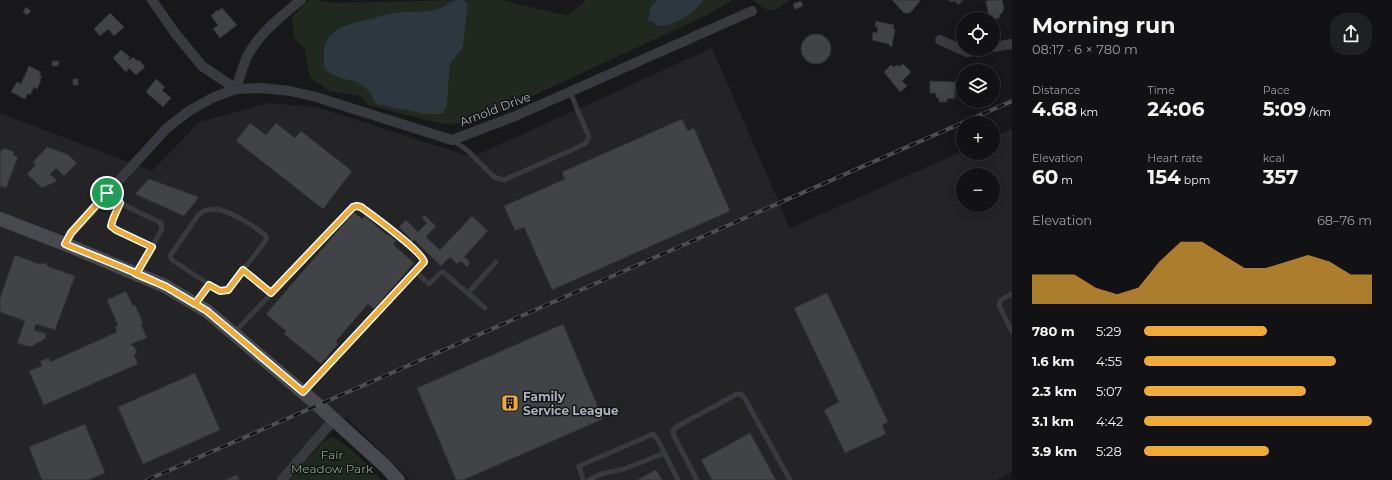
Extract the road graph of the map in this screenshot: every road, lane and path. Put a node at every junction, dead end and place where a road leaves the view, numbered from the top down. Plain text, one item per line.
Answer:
1 (152, 0) edge
2 (300, 0) edge
3 (752, 11) dead end
4 (940, 40) dead end
5 (1012, 44) edge
6 (1000, 46) edge
7 (956, 47) edge
8 (236, 89) junction
9 (570, 92) junction
10 (452, 140) junction
11 (107, 193) junction
12 (120, 203) junction
13 (0, 219) edge
14 (65, 244) junction
15 (152, 247) junction
16 (496, 262) dead end
17 (243, 270) junction
18 (416, 272) junction
19 (136, 274) junction
20 (209, 285) junction
21 (271, 293) junction
22 (468, 293) junction
23 (1012, 294) edge
24 (195, 304) junction
25 (485, 308) dead end
26 (1012, 332) edge
27 (234, 333) junction
28 (303, 392) junction
29 (334, 420) junction
30 (665, 453) junction
31 (282, 480) edge
32 (398, 480) edge
33 (583, 480) edge
34 (589, 480) edge
35 (678, 480) edge
36 (697, 480) edge
37 (790, 480) edge

1 - 8 street
2 - 8 street
3 - 9 street, Arnold Drive
4 - 7 street
5 - 6 street
8 - 10 street, Arnold Drive
8 - 11 street, Arnold Drive
9 - 10 street, Arnold Drive
9 - 10 lane
11 - 12 lane
11 - 14 street, Arnold Drive
12 - 15 lane
12 - 15 lane
13 - 14 main road
14 - 19 main road
15 - 19 lane
16 - 22 lane
17 - 20 lane
17 - 20 lane
17 - 21 lane
18 - 21 lane
18 - 22 lane
18 - 28 lane
19 - 24 main road
20 - 24 lane
21 - 27 lane
22 - 25 lane
23 - 26 lane
24 - 27 main road
27 - 28 main road
28 - 29 main road
29 - 31 street
29 - 32 main road
30 - 33 lane
30 - 34 lane
30 - 35 lane
36 - 37 lane

